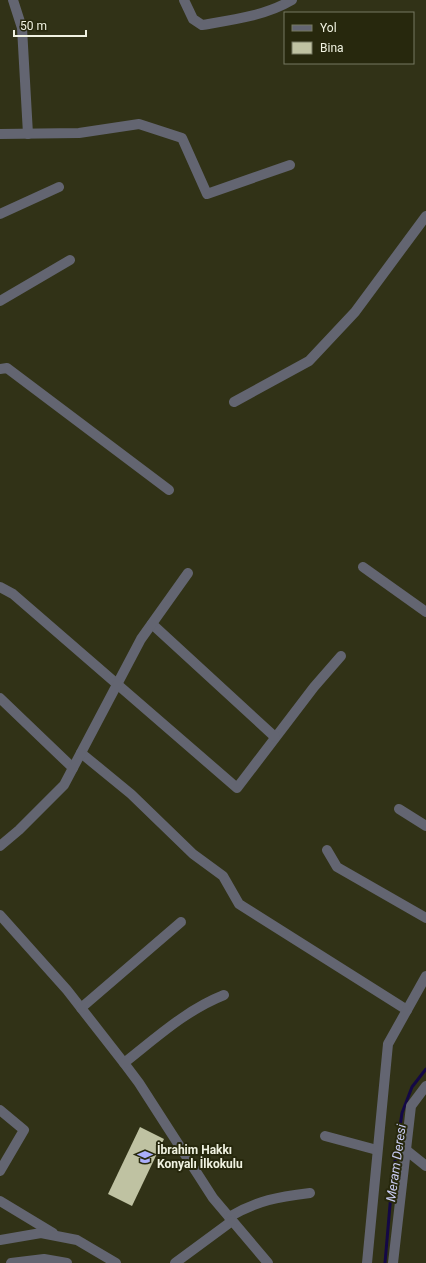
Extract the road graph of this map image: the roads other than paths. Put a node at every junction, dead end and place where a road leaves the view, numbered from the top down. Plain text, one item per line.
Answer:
1 (13, 0) edge
2 (184, 0) edge
3 (292, 0) edge
4 (0, 134) edge
5 (28, 134) junction
6 (290, 165) dead end
7 (59, 187) dead end
8 (0, 214) edge
9 (426, 216) edge
10 (70, 260) dead end
11 (0, 301) edge
12 (0, 369) edge
13 (234, 402) dead end
14 (169, 490) dead end
15 (363, 567) dead end
16 (188, 574) dead end
17 (0, 586) edge
18 (426, 612) edge
19 (152, 624) junction
20 (341, 656) dead end
21 (118, 683) junction
22 (0, 698) edge
23 (276, 737) junction
24 (81, 753) junction
25 (73, 768) junction
26 (400, 809) dead end
27 (426, 826) edge
28 (0, 846) edge
29 (327, 850) dead end
30 (0, 915) edge
31 (426, 918) edge
32 (181, 922) dead end
33 (426, 976) edge
34 (224, 995) dead end
35 (81, 1008) junction
36 (407, 1010) junction
37 (124, 1063) junction
38 (426, 1086) edge
39 (0, 1110) edge
40 (325, 1136) dead end
41 (377, 1150) junction
42 (406, 1150) junction
43 (426, 1166) edge
44 (0, 1171) edge
45 (310, 1193) dead end
46 (0, 1201) edge
47 (231, 1219) junction
48 (59, 1236) junction
49 (0, 1240) edge
50 (11, 1263) edge
51 (67, 1263) edge
52 (116, 1263) edge
53 (175, 1263) edge
54 (268, 1263) edge
55 (367, 1263) edge
56 (393, 1263) edge

1 - 5 street
2 - 3 street
4 - 5 street
5 - 6 street
7 - 8 street
9 - 13 street
10 - 11 street
12 - 14 street
15 - 18 street
16 - 19 street
17 - 21 street
19 - 21 street
19 - 23 street
20 - 23 street
21 - 23 street
21 - 24 street
22 - 25 street
24 - 25 street
24 - 36 street
25 - 28 street
26 - 27 street
29 - 31 street
30 - 35 street
32 - 35 street
33 - 36 street
34 - 37 street
35 - 37 street
36 - 41 street
37 - 47 street
38 - 42 street
39 - 44 street
40 - 41 street
41 - 55 street
42 - 43 street
42 - 56 street
45 - 47 street
46 - 48 street
47 - 53 street
47 - 54 street
48 - 49 street
48 - 52 street
50 - 51 street

